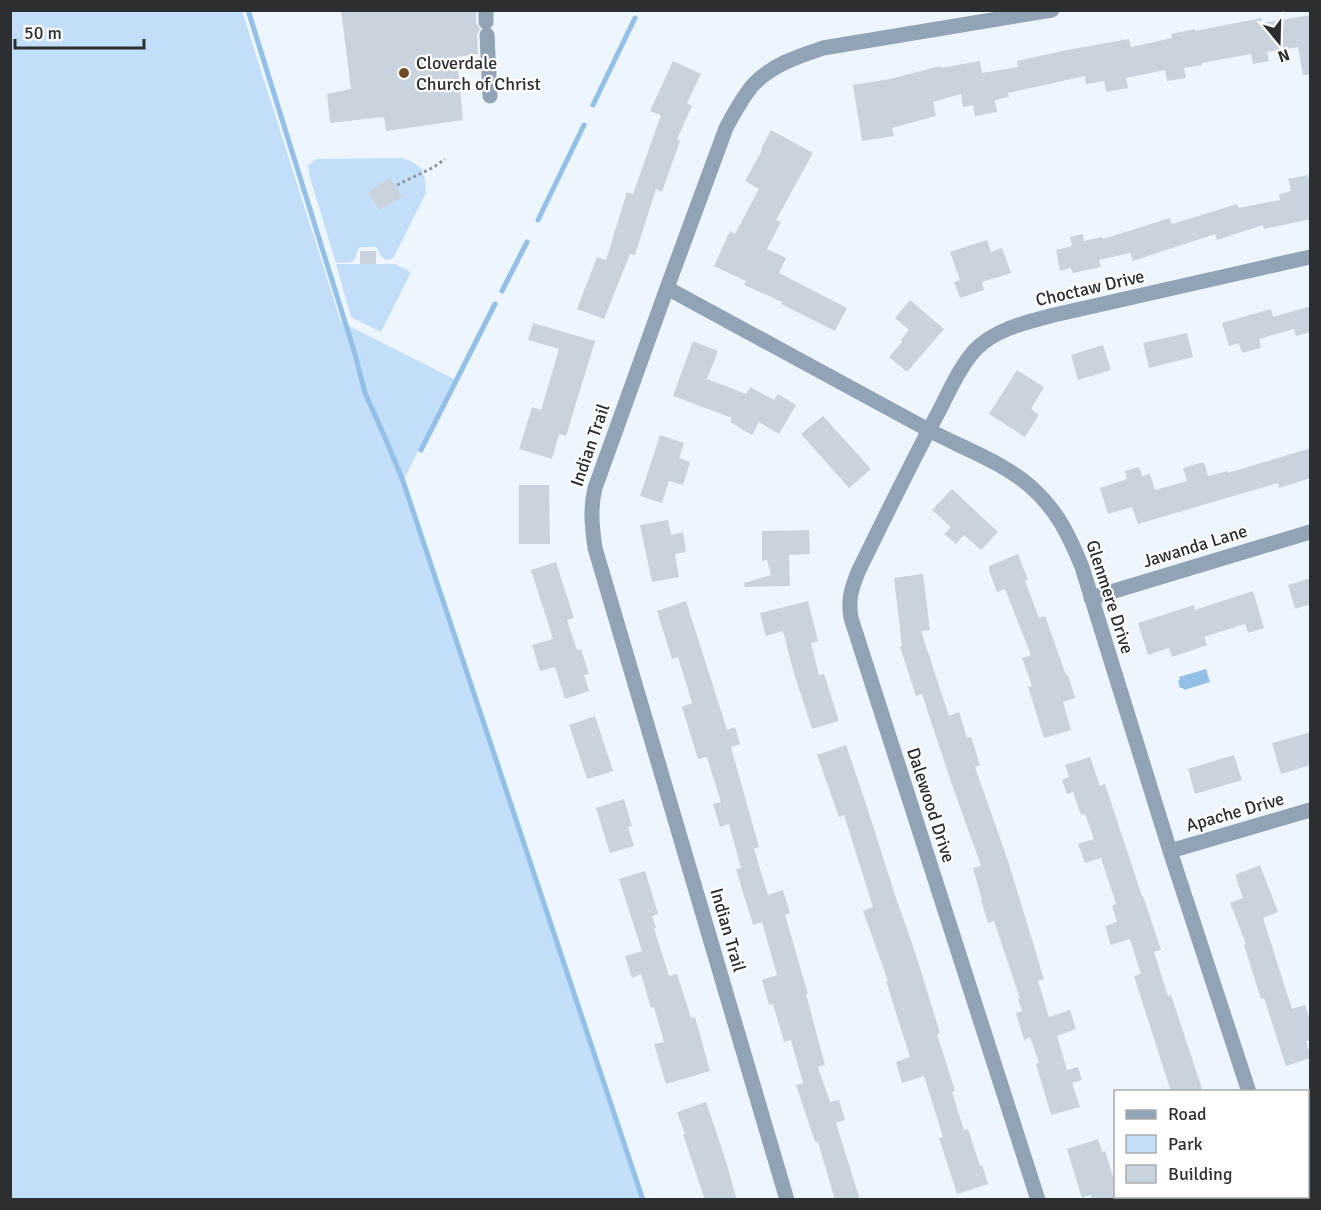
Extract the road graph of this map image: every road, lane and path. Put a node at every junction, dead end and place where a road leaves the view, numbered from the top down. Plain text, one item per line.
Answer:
1 (1052, 10) edge
2 (486, 22) edge
3 (490, 96) dead end
4 (445, 159) dead end
5 (397, 185) dead end
6 (1311, 257) edge
7 (667, 288) junction
8 (929, 430) junction
9 (1311, 532) edge
10 (1091, 598) junction
11 (1311, 810) edge
12 (1170, 851) junction
13 (1247, 1090) edge
14 (787, 1200) edge
15 (1038, 1200) edge

1 - 7 street, Indian Trail
2 - 3 street
4 - 5 path
6 - 8 street, Choctaw Drive
7 - 8 street, Glenmere Drive
7 - 14 street, Indian Trail
8 - 10 street, Glenmere Drive
8 - 15 street, Dalewood Drive
9 - 10 street, Jawanda Lane
10 - 12 street, Glenmere Drive
11 - 12 street, Apache Drive
12 - 13 street, Glenmere Drive

